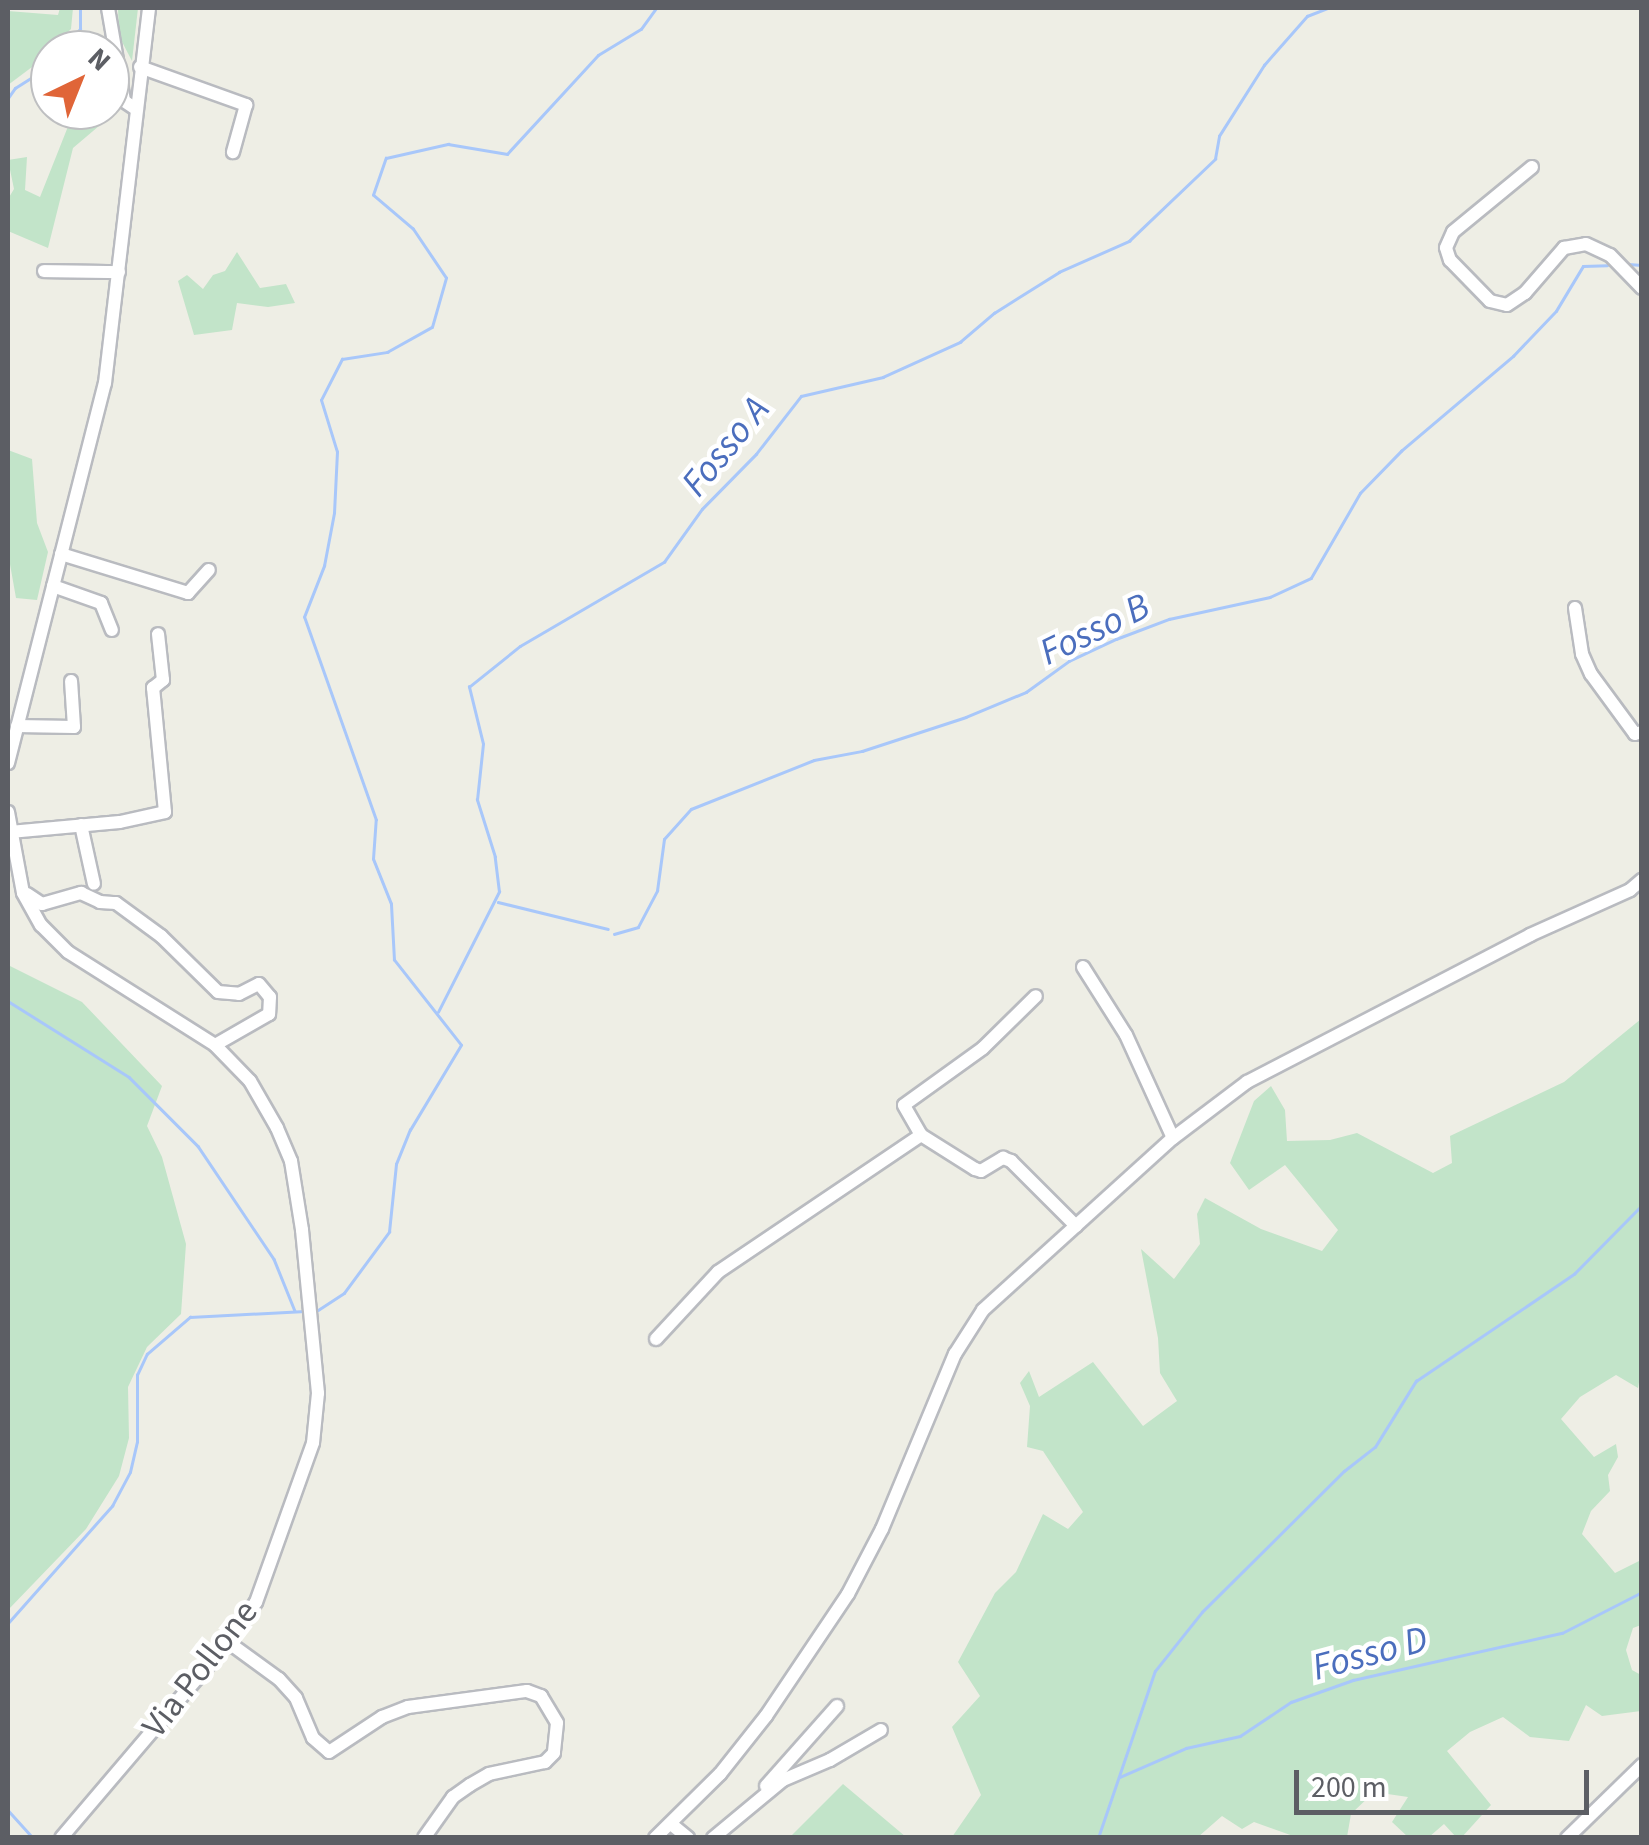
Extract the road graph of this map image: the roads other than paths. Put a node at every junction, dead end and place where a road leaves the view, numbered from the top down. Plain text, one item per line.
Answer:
1 (108, 8) edge
2 (148, 8) edge
3 (140, 66) junction
4 (136, 109) junction
5 (233, 152) dead end
6 (1532, 166) dead end
7 (44, 271) dead end
8 (119, 272) junction
9 (1642, 288) edge
10 (61, 554) junction
11 (210, 570) dead end
12 (53, 586) junction
13 (1576, 608) dead end
14 (112, 630) dead end
15 (158, 634) dead end
16 (71, 681) dead end
17 (17, 726) junction
18 (1642, 732) edge
19 (8, 763) edge
20 (8, 812) edge
21 (81, 825) junction
22 (10, 832) junction
23 (1642, 880) edge
24 (94, 884) dead end
25 (22, 889) junction
26 (1083, 966) dead end
27 (1036, 996) dead end
28 (216, 1046) junction
29 (921, 1135) junction
30 (1173, 1138) junction
31 (1076, 1226) junction
32 (656, 1339) dead end
33 (228, 1642) junction
34 (837, 1706) dead end
35 (881, 1730) dead end
36 (1642, 1765) edge
37 (763, 1793) junction
38 (671, 1824) junction
39 (61, 1838) edge
40 (424, 1838) edge
41 (655, 1838) edge
42 (688, 1838) edge
43 (713, 1838) edge
44 (1566, 1838) edge

1 - 4 street
2 - 3 street
3 - 4 street
3 - 5 street
4 - 8 street
6 - 9 street
7 - 8 street
8 - 10 street
10 - 11 street
10 - 12 street
12 - 14 street
12 - 17 street
13 - 18 street
15 - 21 street
16 - 17 street
17 - 19 street
20 - 22 street
21 - 22 street
21 - 24 street
22 - 25 street
23 - 30 street
25 - 28 street, Via Pollone
25 - 28 street
26 - 30 street
27 - 29 street
28 - 33 street, Via Pollone
29 - 31 street
29 - 32 street
30 - 31 street
31 - 38 street
33 - 39 street, Via Pollone
33 - 40 street
34 - 37 street
35 - 37 street
36 - 44 street
37 - 43 street
38 - 41 street
38 - 42 street

